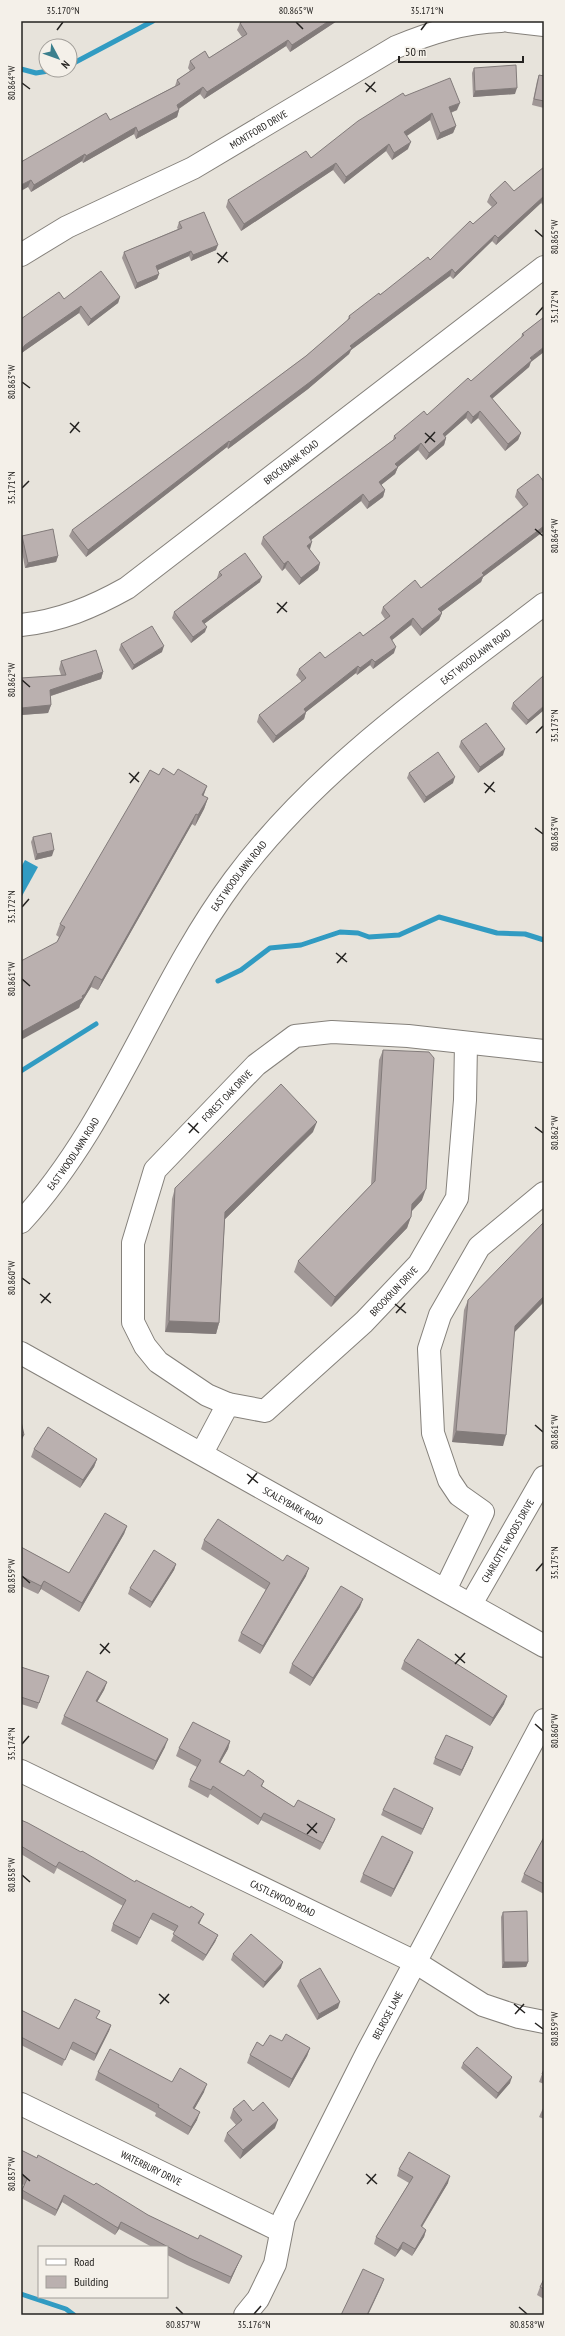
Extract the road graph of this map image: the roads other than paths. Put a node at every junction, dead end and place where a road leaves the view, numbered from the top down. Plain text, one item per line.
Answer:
1 (501, 21) edge
2 (509, 21) edge
3 (544, 25) edge
4 (21, 255) edge
5 (544, 267) edge
6 (542, 611) edge
7 (21, 625) edge
8 (466, 1043) junction
9 (544, 1051) edge
10 (544, 1193) edge
11 (21, 1222) edge
12 (21, 1354) edge
13 (228, 1404) junction
14 (202, 1453) junction
15 (544, 1477) edge
16 (444, 1590) junction
17 (471, 1604) junction
18 (544, 1646) edge
19 (544, 1720) edge
20 (21, 1771) edge
21 (415, 1962) junction
22 (544, 2022) edge
23 (21, 2104) edge
24 (281, 2231) junction
25 (245, 2315) edge

1 - 4 street, MONTFORD DRIVE
2 - 3 street
5 - 7 street, BROCKBANK ROAD
6 - 11 street, EAST WOODLAWN ROAD
8 - 9 street, FOREST OAK DRIVE
8 - 13 street, BROOKRUN DRIVE
8 - 13 street, FOREST OAK DRIVE
10 - 16 street
12 - 14 street, SCALEYBARK ROAD
13 - 14 street
14 - 16 street, SCALEYBARK ROAD
15 - 17 street, CHARLOTTE WOODS DRIVE
16 - 17 street, SCALEYBARK ROAD
17 - 18 street, SCALEYBARK ROAD
19 - 21 street, BELROSE LANE
20 - 21 street, CASTLEWOOD ROAD
21 - 22 street, CASTLEWOOD ROAD
21 - 24 street, BELROSE LANE
23 - 24 street, WATERBURY DRIVE
24 - 25 street, BELROSE LANE

